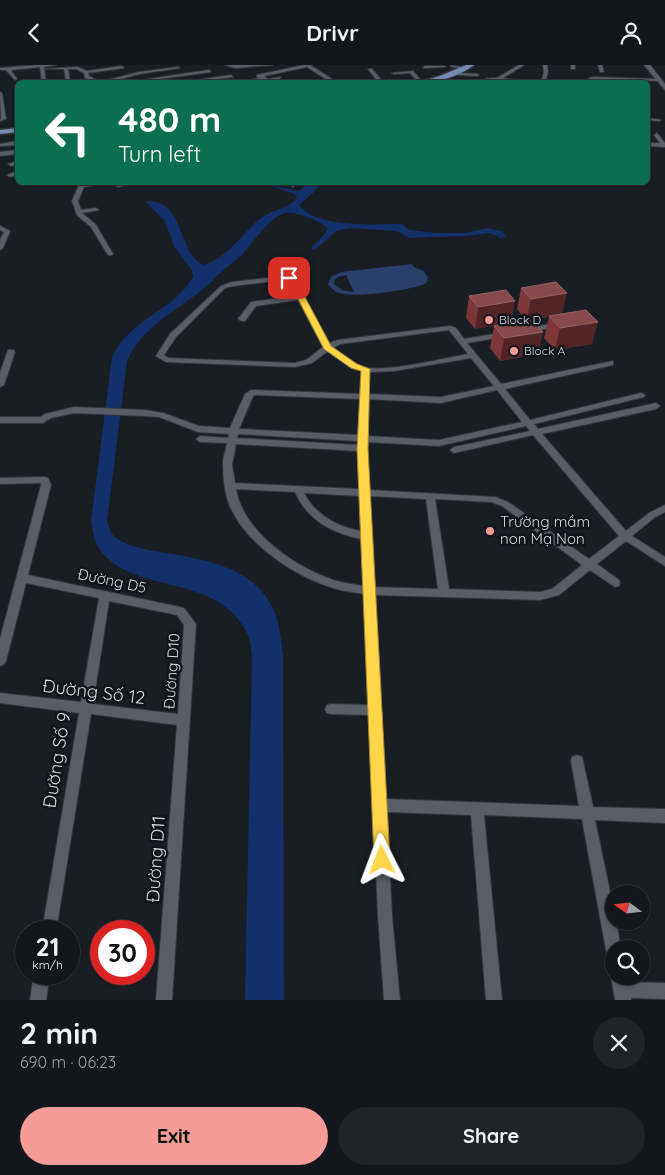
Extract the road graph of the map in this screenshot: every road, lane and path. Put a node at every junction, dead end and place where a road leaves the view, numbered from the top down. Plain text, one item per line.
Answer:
1 (54, 65) edge
2 (152, 65) edge
3 (195, 65) edge
4 (227, 65) edge
5 (254, 65) edge
6 (271, 65) edge
7 (281, 65) edge
8 (307, 65) edge
9 (478, 65) edge
10 (522, 65) edge
11 (546, 65) edge
12 (600, 65) edge
13 (647, 65) edge
14 (177, 66) edge
15 (443, 66) edge
16 (452, 66) edge
17 (43, 67) edge
18 (122, 67) dead end
19 (425, 67) dead end
20 (66, 68) junction
21 (0, 69) edge
22 (8, 69) junction
23 (290, 69) junction
24 (370, 69) dead end
25 (156, 70) junction
26 (463, 70) edge
27 (209, 71) dead end
28 (602, 71) dead end
29 (86, 72) junction
30 (202, 72) junction
31 (394, 73) dead end
32 (186, 75) junction
33 (477, 75) dead end
34 (231, 76) dead end
35 (488, 77) dead end
36 (279, 78) dead end
37 (15, 79) dead end
38 (264, 79) junction
39 (498, 79) junction
40 (44, 80) edge
41 (68, 80) edge
42 (94, 80) edge
43 (104, 80) edge
44 (144, 80) dead end
45 (190, 80) edge
46 (205, 80) edge
47 (258, 80) edge
48 (331, 80) edge
49 (379, 80) edge
50 (418, 80) edge
51 (431, 80) edge
52 (444, 80) edge
53 (505, 80) edge
54 (544, 80) edge
55 (592, 80) edge
56 (658, 80) junction
57 (665, 88) edge
58 (0, 93) edge
59 (1, 103) edge
60 (650, 118) edge
61 (0, 120) edge
62 (659, 120) dead end
63 (15, 131) edge
64 (0, 133) edge
65 (656, 135) dead end
66 (15, 143) edge
67 (650, 144) edge
68 (2, 145) dead end
69 (664, 145) edge
70 (15, 152) edge
71 (0, 154) edge
72 (15, 174) edge
73 (10, 175) dead end
74 (81, 185) edge
75 (96, 210) dead end
76 (79, 213) junction
77 (2, 229) edge
78 (0, 248) edge
79 (110, 254) dead end
80 (301, 297) junction
81 (242, 319) dead end
82 (570, 322) edge
83 (521, 331) edge
84 (512, 333) edge
85 (463, 341) junction
86 (327, 347) junction
87 (11, 352) dead end
88 (474, 355) junction
89 (610, 363) dead end
90 (365, 369) junction
91 (0, 385) edge
92 (499, 386) junction
93 (641, 395) dead end
94 (364, 397) junction
95 (656, 406) dead end
96 (0, 420) edge
97 (528, 423) junction
98 (537, 434) junction
99 (232, 436) junction
100 (200, 439) dead end
101 (362, 443) junction
102 (454, 450) dead end
103 (0, 481) edge
104 (231, 486) junction
105 (298, 489) junction
106 (365, 492) junction
107 (430, 496) junction
108 (665, 508) edge
109 (367, 536) junction
110 (626, 536) junction
111 (665, 562) edge
112 (589, 565) junction
113 (21, 578) junction
114 (615, 583) dead end
115 (370, 591) junction
116 (444, 594) junction
117 (106, 595) junction
118 (190, 624) joint
119 (0, 661) edge
120 (0, 698) edge
121 (86, 708) junction
122 (331, 709) dead end
123 (375, 710) junction
124 (184, 720) junction
125 (577, 761) dead end
126 (380, 805) junction
127 (477, 809) junction
128 (588, 813) junction
129 (665, 816) edge
130 (51, 920) edge
131 (612, 940) edge
132 (40, 985) edge
133 (621, 989) edge
134 (665, 991) edge
135 (38, 1000) edge
136 (164, 1000) edge
137 (392, 1000) edge
138 (494, 1000) edge

1 - 17 street
2 - 25 street
3 - 30 street
4 - 5 street
5 - 6 street
7 - 23 street
8 - 23 street
8 - 48 street
9 - 26 main road
10 - 39 street
11 - 54 street
12 - 28 street
13 - 56 main road
14 - 25 street
14 - 32 street
15 - 19 street
15 - 26 street
16 - 26 street
17 - 20 street
17 - 22 street
17 - 40 street
18 - 29 street
20 - 29 street
20 - 41 street
21 - 22 street
22 - 37 street
23 - 38 street
24 - 49 street
25 - 43 street
26 - 33 street
26 - 51 main road
26 - 52 main road
27 - 30 street
29 - 42 street
30 - 32 street
31 - 50 street
32 - 44 street
32 - 45 street
34 - 46 street
35 - 39 street
36 - 38 street
38 - 47 street
39 - 53 street
55 - 56 street
56 - 57 main road
58 - 59 street
59 - 61 street
60 - 62 street
63 - 64 main road
65 - 69 street
66 - 68 street
67 - 69 street
70 - 71 street
72 - 73 street
74 - 76 street
75 - 76 street
76 - 79 street
77 - 78 street
80 - 81 street
80 - 86 street
80 - 86 street
82 - 83 street
84 - 85 street
85 - 86 street
85 - 88 street
86 - 90 street
87 - 91 street
88 - 90 street
88 - 92 street
89 - 92 street
90 - 94 street
92 - 94 street
92 - 97 street
93 - 97 street
94 - 99 street
94 - 101 street
95 - 98 street
96 - 99 street
97 - 98 street
97 - 101 street
98 - 102 street
98 - 110 street
99 - 100 street
99 - 101 street
99 - 104 street
101 - 106 street
103 - 113 street
104 - 105 street
104 - 115 street
105 - 106 street
105 - 109 street
106 - 107 street
106 - 109 street
107 - 112 street
107 - 116 street
108 - 110 street
109 - 115 street
110 - 111 street
110 - 112 street
112 - 114 street
112 - 116 street
113 - 117 street, Đường D5
113 - 119 street
115 - 116 street
115 - 123 street
117 - 118 street, Đường D5
117 - 121 street, Đường Số 9
118 - 124 street, Đường D10
120 - 121 street, Đường Số 12
121 - 124 street, Đường Số 12
121 - 130 street, Đường Số 9
122 - 123 street
123 - 126 street
124 - 136 street, Đường D11
125 - 128 street
126 - 127 street
126 - 137 street
127 - 128 street
127 - 138 street
128 - 129 street
128 - 131 street
132 - 135 street
133 - 134 street

